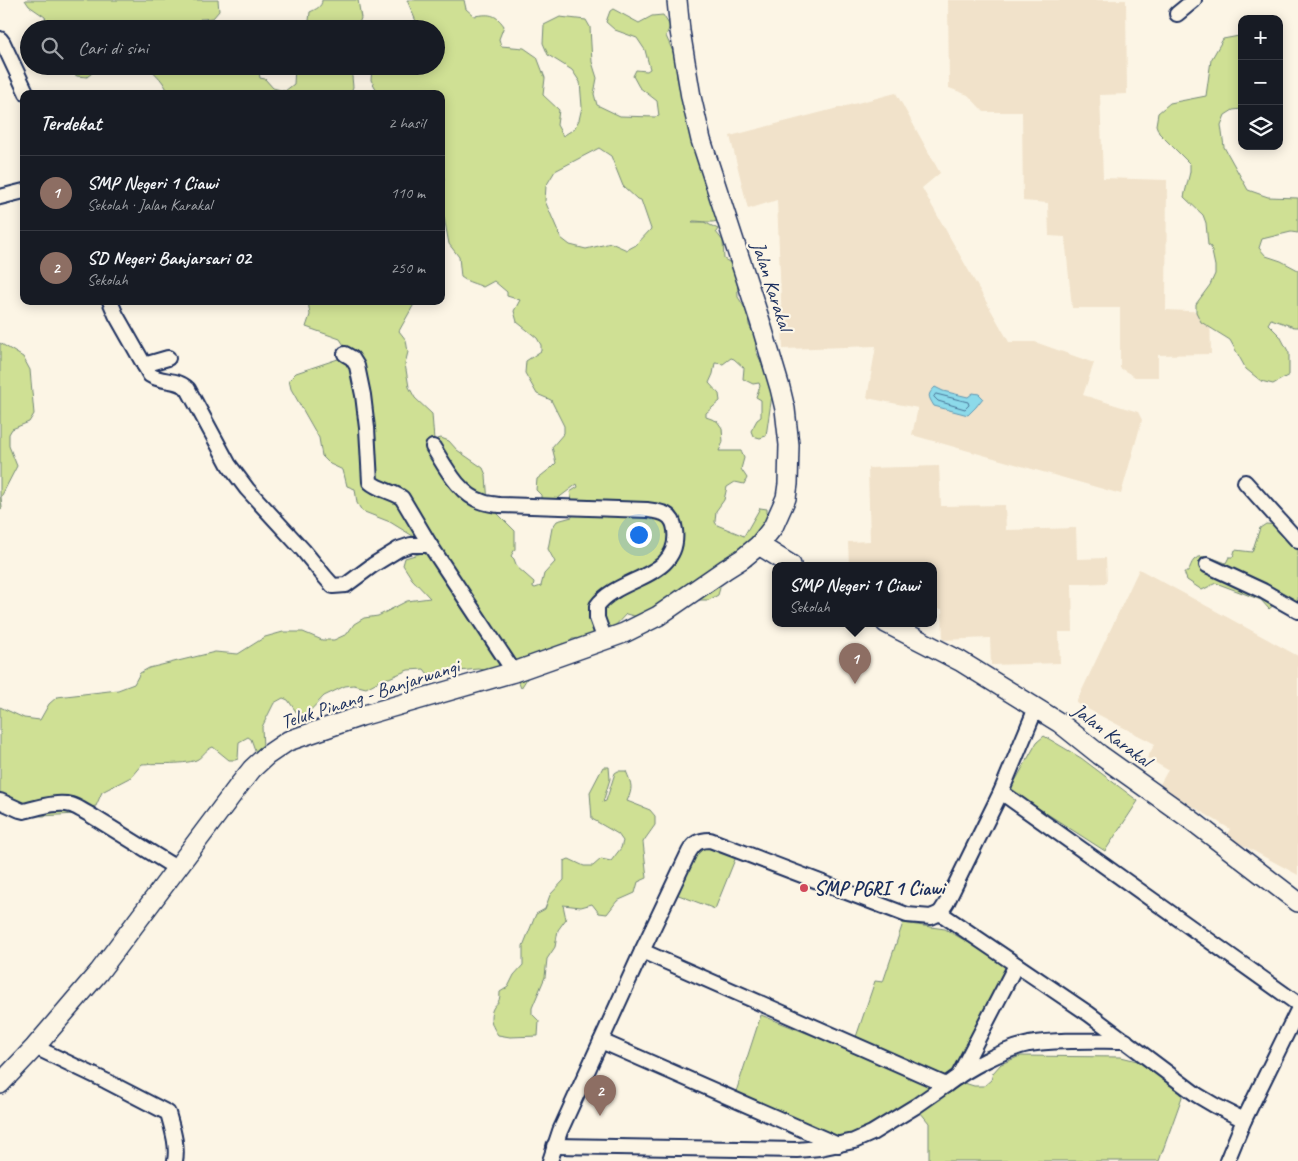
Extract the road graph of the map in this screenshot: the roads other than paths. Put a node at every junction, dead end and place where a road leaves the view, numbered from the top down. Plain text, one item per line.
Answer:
1 (677, 0) edge
2 (1194, 0) edge
3 (1177, 14) dead end
4 (0, 39) edge
5 (25, 90) edge
6 (20, 192) edge
7 (0, 197) edge
8 (112, 305) edge
9 (345, 354) dead end
10 (168, 358) dead end
11 (144, 365) junction
12 (433, 447) dead end
13 (1245, 482) dead end
14 (1298, 541) edge
15 (430, 545) junction
16 (759, 545) junction
17 (786, 562) edge
18 (1207, 564) dead end
19 (1298, 612) edge
20 (894, 627) edge
21 (605, 640) junction
22 (514, 672) junction
23 (1036, 708) junction
24 (1001, 792) junction
25 (0, 801) edge
26 (176, 868) junction
27 (1298, 902) edge
28 (940, 913) junction
29 (642, 951) junction
30 (1016, 965) junction
31 (1298, 1004) edge
32 (1298, 1010) edge
33 (601, 1041) junction
34 (1126, 1041) junction
35 (35, 1047) junction
36 (952, 1081) junction
37 (0, 1084) edge
38 (1244, 1120) junction
39 (838, 1145) junction
40 (554, 1146) junction
41 (174, 1161) edge
42 (550, 1161) edge
43 (1227, 1161) edge

1 - 16 main road, Jalan Karakal
2 - 3 street
4 - 5 street
6 - 7 street
8 - 11 street
9 - 15 street
10 - 11 street
11 - 15 street
12 - 21 street
13 - 14 street
15 - 22 street
16 - 17 main road
16 - 21 main road, Teluk Pinang - Banjarwangi
18 - 19 street
20 - 23 main road, Jalan Karakal
21 - 22 main road, Teluk Pinang - Banjarwangi
22 - 26 main road, Teluk Pinang - Banjarwangi
23 - 24 street
23 - 27 main road, Jalan Karakal
24 - 28 street
24 - 31 street
25 - 26 street
26 - 35 main road, Teluk Pinang - Banjarwangi
28 - 29 street
28 - 30 street
29 - 33 street
29 - 36 street
30 - 34 street
30 - 36 street
32 - 38 street
33 - 39 street
33 - 40 street
34 - 36 street
34 - 38 street
35 - 37 main road, Teluk Pinang - Banjarwangi
35 - 41 street
36 - 39 street
38 - 43 street
39 - 40 street
40 - 42 street

